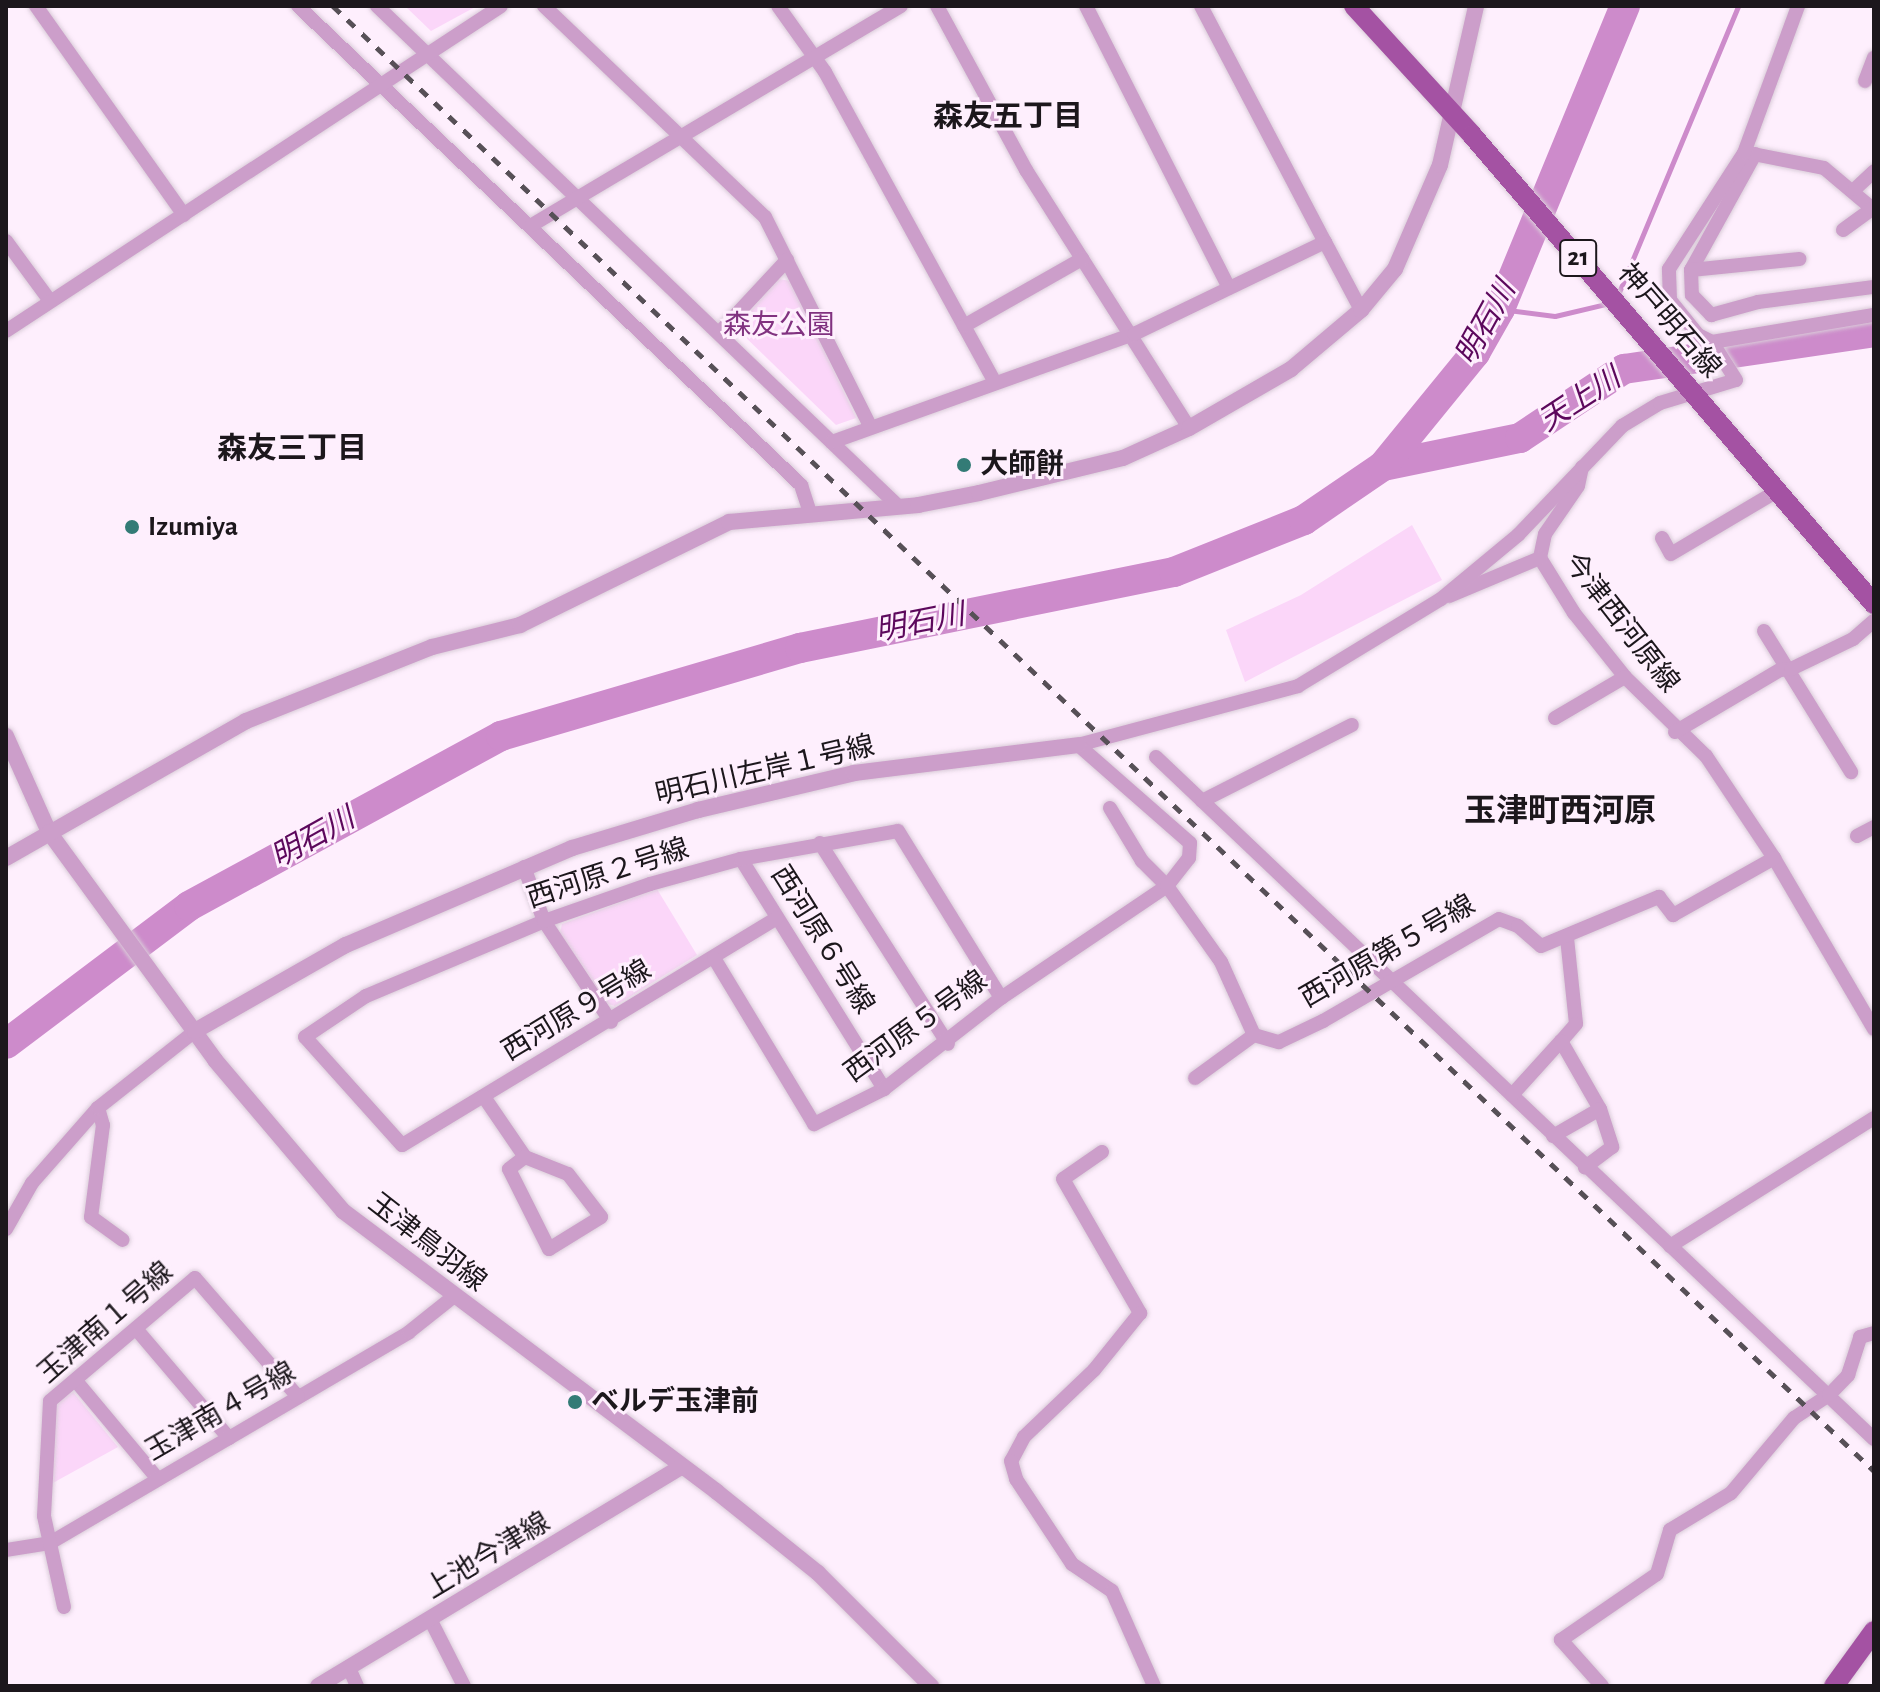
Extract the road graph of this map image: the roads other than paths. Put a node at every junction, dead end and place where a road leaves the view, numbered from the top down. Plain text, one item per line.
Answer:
1 (36, 6) edge
2 (298, 6) edge
3 (377, 6) edge
4 (501, 6) edge
5 (544, 6) edge
6 (778, 6) edge
7 (901, 6) edge
8 (937, 6) edge
9 (1086, 6) edge
10 (1201, 6) edge
11 (1354, 6) edge
12 (1476, 6) edge
13 (1798, 6) edge
14 (428, 55) junction
15 (813, 58) junction
16 (1874, 58) edge
17 (1865, 81) dead end
18 (382, 85) junction
19 (1451, 114) junction
20 (680, 137) junction
21 (1749, 153) junction
22 (1874, 171) edge
23 (1855, 189) junction
24 (576, 197) junction
25 (1873, 209) edge
26 (184, 215) junction
27 (532, 225) junction
28 (1843, 230) dead end
29 (6, 241) edge
30 (1325, 242) junction
31 (1082, 259) junction
32 (1799, 259) dead end
33 (787, 260) junction
34 (1691, 270) junction
35 (1874, 287) edge
36 (1229, 288) junction
37 (50, 301) junction
38 (1361, 310) junction
39 (1874, 315) edge
40 (964, 326) junction
41 (6, 331) edge
42 (719, 333) junction
43 (1134, 334) junction
44 (1712, 342) junction
45 (995, 383) junction
46 (1690, 387) junction
47 (870, 426) junction
48 (1189, 428) junction
49 (832, 442) junction
50 (1582, 467) junction
51 (1777, 491) junction
52 (898, 506) junction
53 (810, 512) junction
54 (1662, 538) dead end
55 (1540, 558) junction
56 (1441, 599) junction
57 (1874, 604) edge
58 (1874, 621) edge
59 (1764, 631) dead end
60 (1791, 669) junction
61 (1625, 677) junction
62 (1555, 718) dead end
63 (1352, 725) dead end
64 (1675, 732) junction
65 (6, 736) edge
66 (1078, 745) junction
67 (1156, 757) dead end
68 (1851, 772) dead end
69 (1202, 801) junction
70 (1110, 808) dead end
71 (1874, 827) edge
72 (49, 832) junction
73 (1857, 836) dead end
74 (820, 843) junction
75 (6, 858) edge
76 (1774, 858) junction
77 (741, 859) junction
78 (524, 867) junction
79 (1167, 886) junction
80 (777, 918) junction
81 (544, 921) junction
82 (1567, 938) junction
83 (714, 958) junction
84 (1392, 981) junction
85 (1001, 998) junction
86 (611, 1022) junction
87 (1874, 1029) edge
88 (195, 1031) junction
89 (1254, 1035) junction
90 (1561, 1041) junction
91 (948, 1044) junction
92 (1195, 1078) dead end
93 (884, 1089) junction
94 (1512, 1095) junction
95 (484, 1097) junction
96 (98, 1108) junction
97 (1600, 1109) junction
98 (1874, 1118) edge
99 (1553, 1136) junction
100 (402, 1145) joint
101 (1102, 1152) dead end
102 (525, 1157) junction
103 (1585, 1167) junction
104 (6, 1229) edge
105 (123, 1240) dead end
106 (1670, 1246) junction
107 (453, 1297) junction
108 (137, 1330) junction
109 (1874, 1333) edge
110 (76, 1381) junction
111 (1829, 1395) junction
112 (298, 1397) junction
113 (229, 1438) junction
114 (1874, 1439) edge
115 (682, 1466) junction
116 (158, 1479) junction
117 (50, 1543) junction
118 (6, 1550) edge
119 (64, 1607) dead end
120 (431, 1621) junction
121 (1874, 1631) edge
122 (349, 1668) junction
123 (318, 1686) edge
124 (357, 1686) edge
125 (464, 1686) edge
126 (931, 1686) edge
127 (1154, 1686) edge
128 (1602, 1686) edge
129 (1834, 1686) edge

1 - 26 street
2 - 18 street
3 - 14 street
4 - 14 street
5 - 20 street
6 - 15 street
7 - 15 street
8 - 31 street
9 - 36 street
10 - 30 street
11 - 19 main road, 神戸明石線 / 21
12 - 19 street
13 - 21 street, 今津西河原線
14 - 18 street
14 - 24 street
15 - 20 street
15 - 40 street
16 - 17 street
18 - 26 street
18 - 27 street
19 - 38 street
19 - 46 main road, 神戸明石線 / 21
20 - 24 street
20 - 33 street
21 - 23 street
21 - 34 street
21 - 44 street, 今津西河原線
22 - 23 street
23 - 25 street
24 - 27 street
24 - 42 street
25 - 28 street
26 - 37 street
27 - 53 street
29 - 37 street
30 - 36 street
30 - 38 street
31 - 40 street
31 - 43 street
32 - 34 street
33 - 42 street
33 - 47 street
34 - 35 street
36 - 43 street
37 - 41 street
38 - 48 street
39 - 44 street
40 - 45 street
42 - 49 street
43 - 45 street
43 - 48 street
44 - 46 street, 今津西河原線
45 - 47 street
46 - 50 street, 今津西河原線
46 - 51 main road, 神戸明石線 / 21
47 - 49 street
48 - 52 street
49 - 52 street
50 - 55 street, 今津西河原線
50 - 56 street, 明石川左岸１号線
51 - 54 street
51 - 57 main road, 神戸明石線 / 21
52 - 53 street
53 - 72 street
55 - 56 street
55 - 61 street, 今津西河原線
56 - 66 street, 明石川左岸１号線
58 - 60 street
59 - 60 street
60 - 64 street
60 - 68 street
61 - 62 street
61 - 64 street, 今津西河原線
63 - 69 street
64 - 76 street, 今津西河原線
65 - 72 street, 玉津鳥羽線
66 - 78 street, 明石川左岸１号線
66 - 79 street
67 - 69 street
69 - 84 street
70 - 79 street
71 - 73 street
72 - 75 street
72 - 88 street, 玉津鳥羽線
74 - 77 street, 西河原２号線
74 - 85 street, 西河原２号線
74 - 91 street
76 - 82 street
76 - 87 street, 今津西河原線
77 - 80 street, 西河原６号線
77 - 81 street, 西河原２号線
78 - 81 street
78 - 88 street, 明石川左岸１号線
79 - 85 street, 西河原５号線
79 - 89 street
80 - 83 street, 西河原９号線
80 - 93 street, 西河原６号線
81 - 86 street
81 - 100 street, 西河原２号線
82 - 84 street, 西河原第５号線
82 - 90 street
83 - 86 street, 西河原９号線
83 - 93 street, 西河原５号線
84 - 89 street, 西河原第５号線
84 - 94 street
85 - 91 street, 西河原５号線
86 - 95 street, 西河原９号線
88 - 96 street, 明石川左岸１号線
88 - 107 street, 玉津鳥羽線
89 - 92 street
90 - 94 street
90 - 97 street
91 - 93 street, 西河原５号線
94 - 99 street
95 - 100 street, 西河原９号線
95 - 102 street
96 - 104 street, 明石川左岸１号線
96 - 105 street
97 - 99 street
97 - 103 street
98 - 106 street
99 - 103 street
101 - 127 street
102 - 102 street
103 - 106 street
106 - 111 street
107 - 112 street, 玉津南４号線
107 - 115 street, 玉津鳥羽線
108 - 110 street, 玉津南１号線
108 - 112 street, 玉津南１号線
108 - 113 street
109 - 111 street
110 - 116 street
110 - 117 street, 玉津南１号線
111 - 114 street
111 - 128 street
112 - 113 street, 玉津南４号線
113 - 116 street, 玉津南４号線
115 - 120 street, 上池今津線
115 - 126 street, 玉津鳥羽線
116 - 117 street, 玉津南４号線
117 - 118 street, 玉津南４号線
117 - 119 street, 玉津南１号線
120 - 122 street, 上池今津線
120 - 125 street
121 - 129 main road
122 - 123 street, 上池今津線
122 - 124 street

